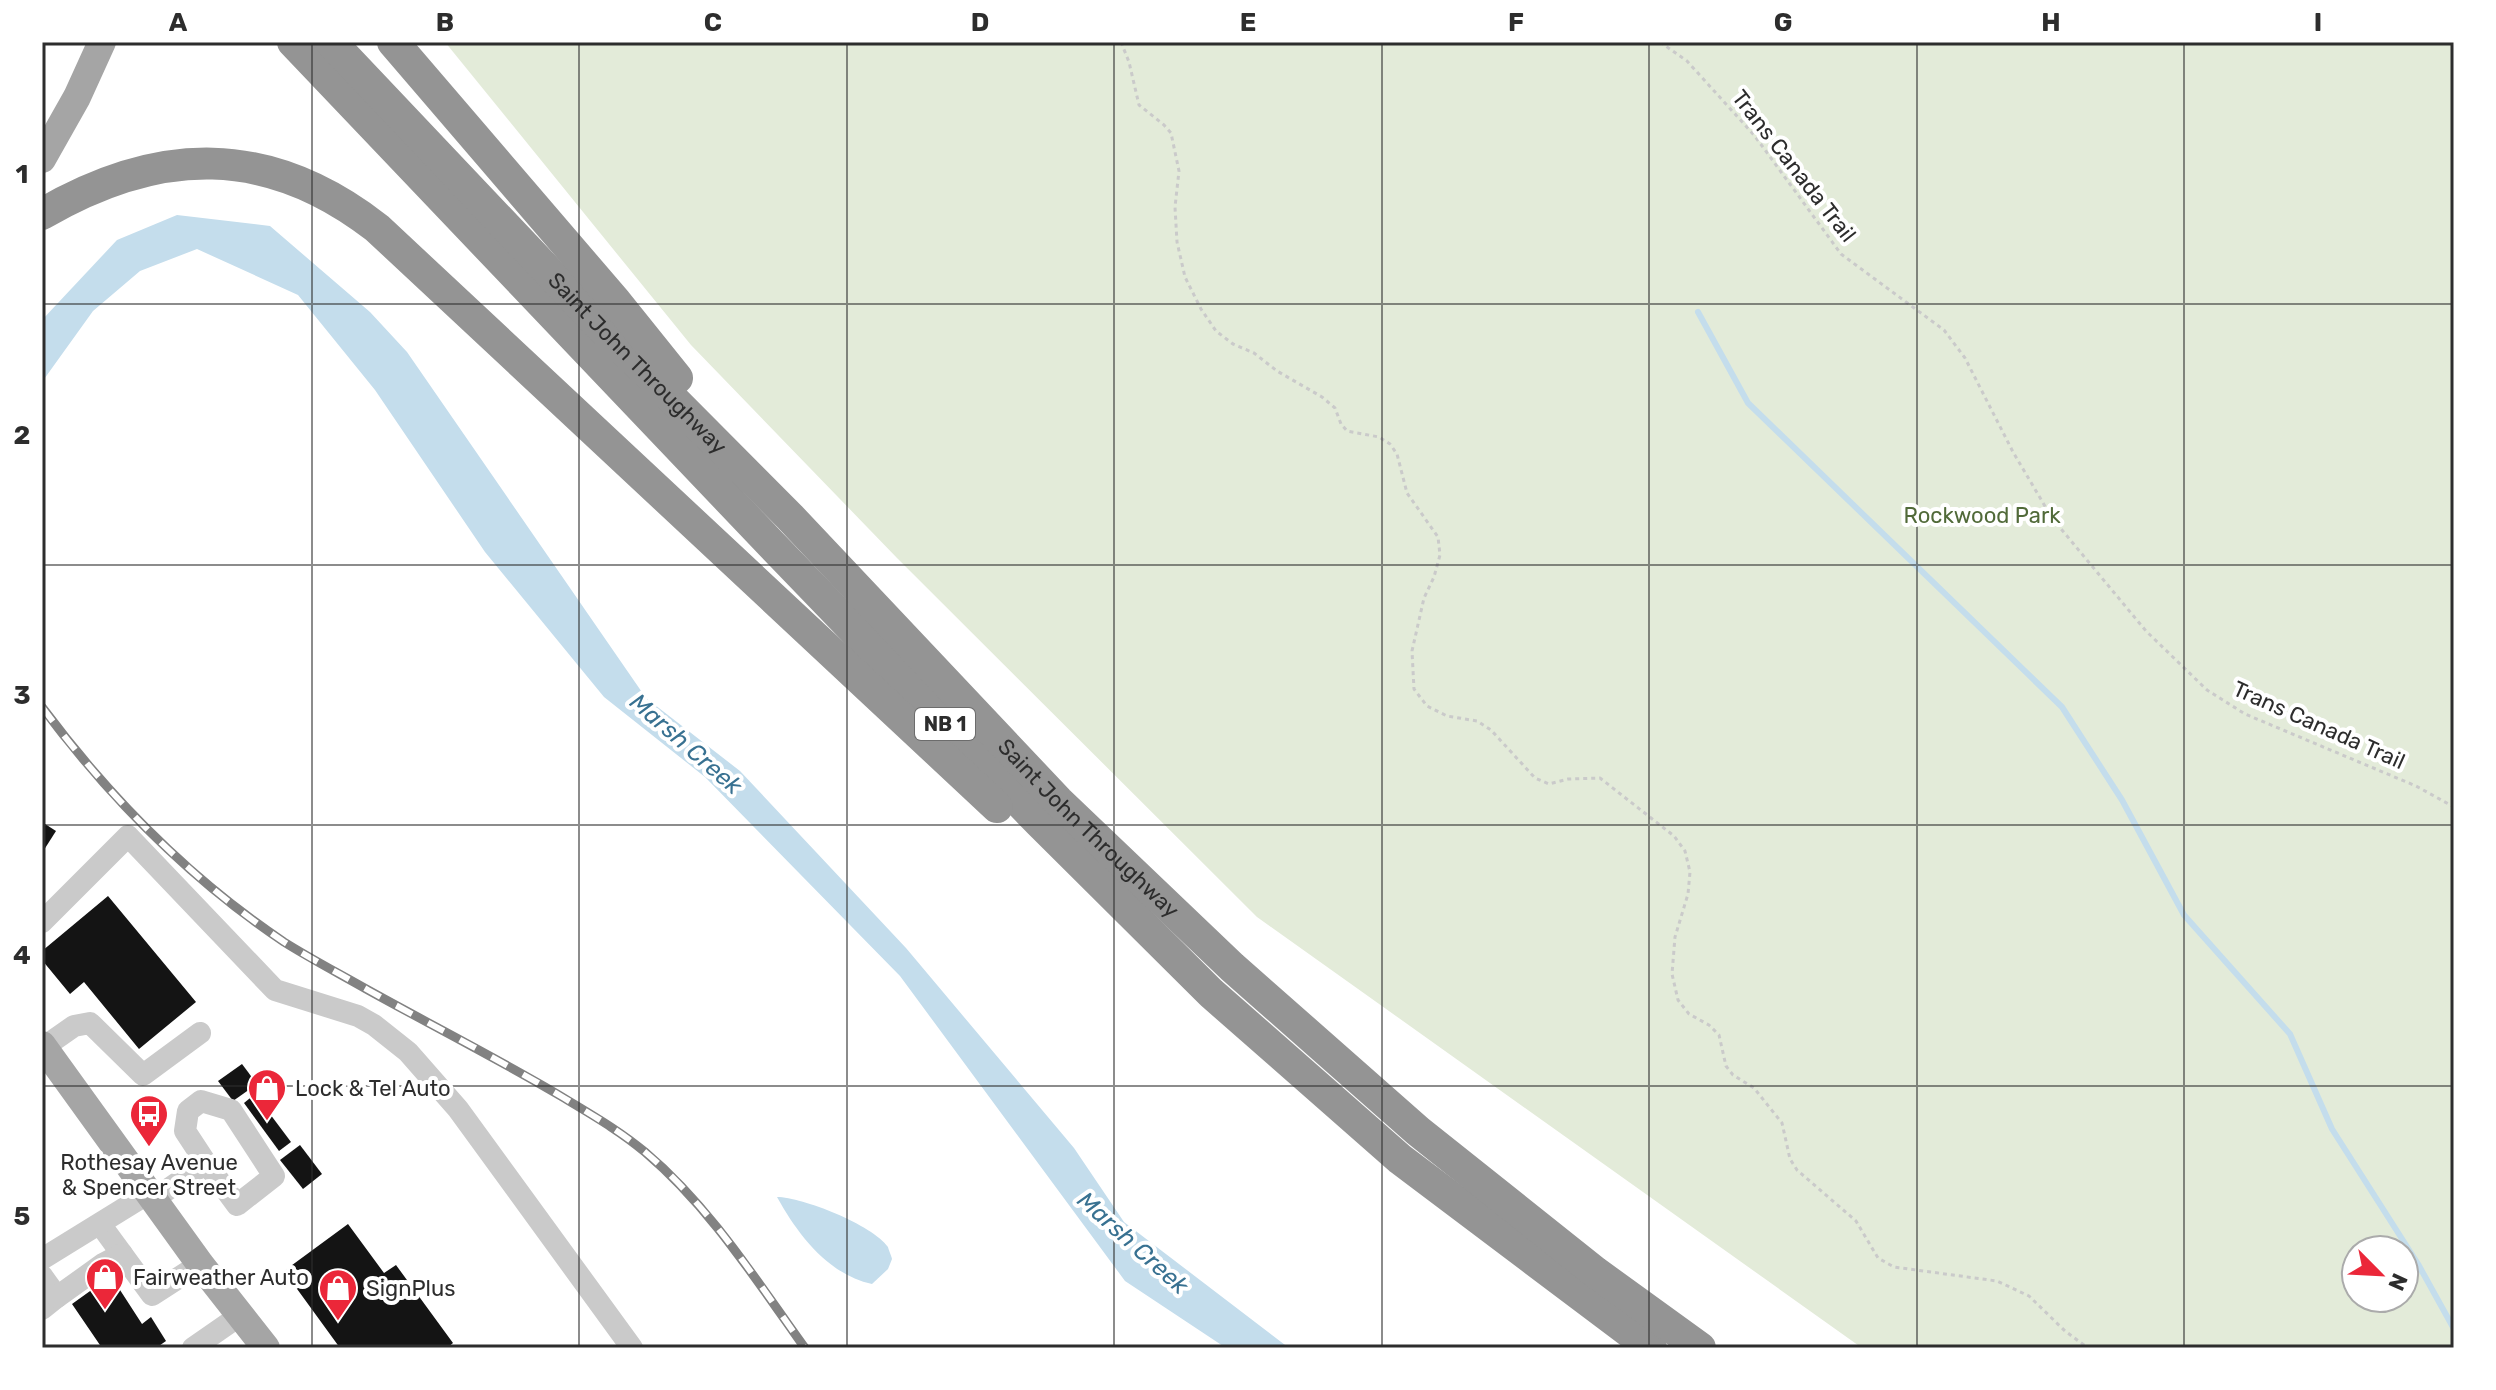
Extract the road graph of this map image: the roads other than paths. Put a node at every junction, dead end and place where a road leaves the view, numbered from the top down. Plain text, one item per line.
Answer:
1 (83, 42) edge
2 (102, 42) edge
3 (293, 42) edge
4 (331, 42) edge
5 (393, 42) edge
6 (42, 127) edge
7 (42, 159) edge
8 (42, 214) edge
9 (790, 517) junction
10 (42, 922) edge
11 (1211, 993) junction
12 (200, 1033) dead end
13 (43, 1046) edge
14 (206, 1163) junction
15 (152, 1196) junction
16 (100, 1224) junction
17 (122, 1254) junction
18 (42, 1259) edge
19 (200, 1264) junction
20 (42, 1276) edge
21 (50, 1303) edge
22 (242, 1314) junction
23 (193, 1348) edge
24 (266, 1348) edge
25 (632, 1348) edge
26 (1651, 1348) edge
27 (1700, 1348) edge

1 - 6 main road
2 - 7 main road
3 - 11 highway, Saint John Throughway / NB 1
4 - 9 highway, Saint John Throughway / NB 1
5 - 9 highway
8 - 11 highway
9 - 27 highway, Saint John Throughway / NB 1
10 - 25 street
11 - 26 highway, Saint John Throughway / NB 1
12 - 13 street
13 - 15 main road
14 - 14 street
14 - 15 street
15 - 16 street
15 - 19 main road
16 - 17 street
16 - 18 street
17 - 19 street
17 - 21 street
19 - 22 main road
20 - 21 street
22 - 23 street
22 - 24 main road

